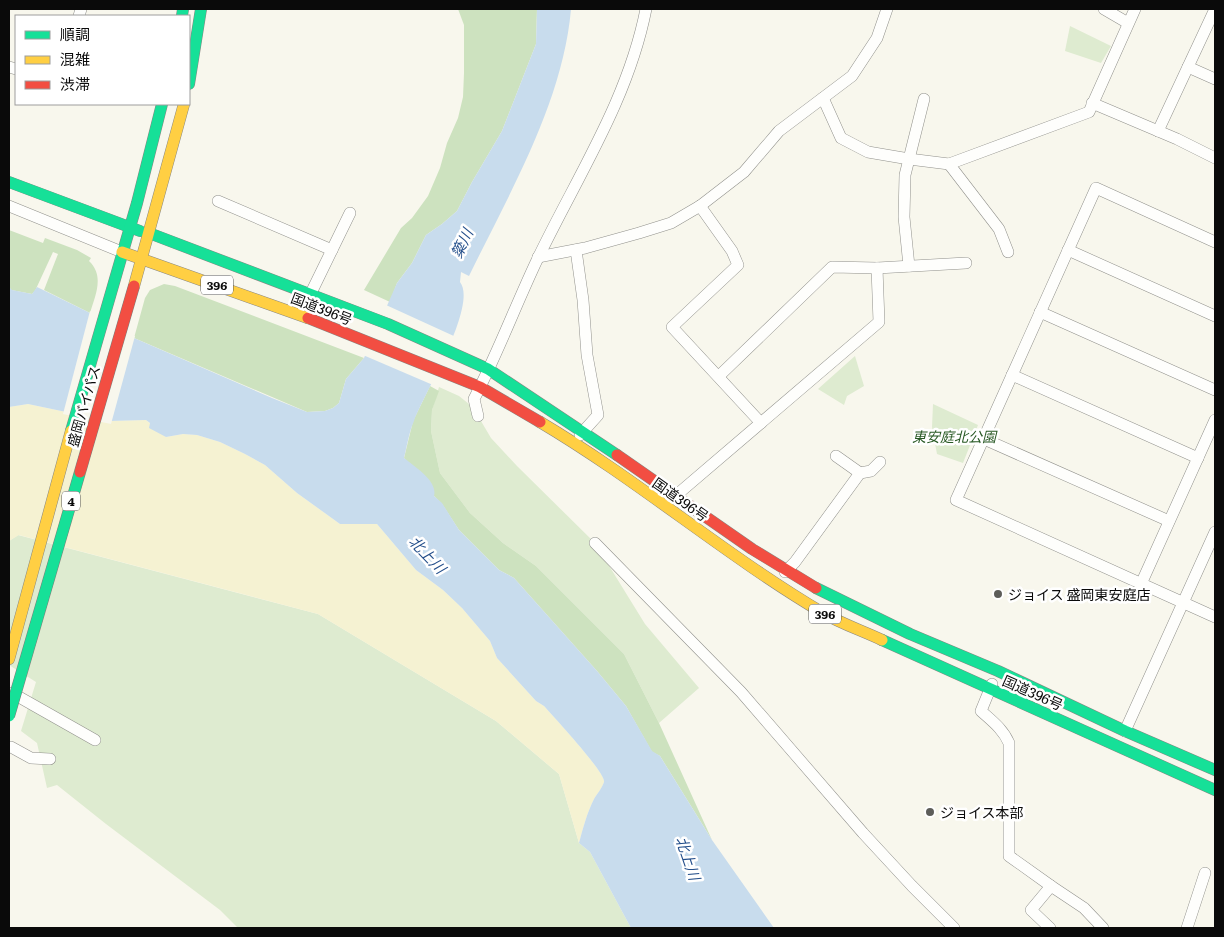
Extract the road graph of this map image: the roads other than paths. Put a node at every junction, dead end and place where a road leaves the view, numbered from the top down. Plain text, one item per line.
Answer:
1 (201, 9) edge
2 (646, 9) edge
3 (887, 9) edge
4 (1104, 9) edge
5 (1135, 9) edge
6 (1215, 9) edge
7 (1128, 23) junction
8 (1188, 67) junction
9 (190, 78) edge
10 (1215, 80) edge
11 (823, 98) junction
12 (924, 99) dead end
13 (1092, 103) junction
14 (162, 105) edge
15 (184, 105) edge
16 (1158, 131) junction
17 (1215, 158) edge
18 (909, 159) junction
19 (949, 164) junction
20 (9, 182) edge
21 (218, 201) dead end
22 (9, 206) edge
23 (700, 206) junction
24 (350, 213) dead end
25 (130, 228) junction
26 (149, 233) junction
27 (1215, 242) edge
28 (332, 250) junction
29 (576, 250) junction
30 (1068, 250) junction
31 (122, 252) junction
32 (1008, 252) dead end
33 (141, 258) junction
34 (538, 258) junction
35 (966, 263) dead end
36 (909, 266) junction
37 (878, 268) junction
38 (316, 296) junction
39 (1040, 312) junction
40 (1215, 316) edge
41 (488, 369) junction
42 (1012, 375) junction
43 (719, 376) junction
44 (480, 387) junction
45 (1215, 390) edge
46 (478, 416) dead end
47 (1215, 420) edge
48 (761, 423) junction
49 (583, 431) junction
50 (984, 439) junction
51 (575, 443) junction
52 (836, 456) dead end
53 (1198, 458) junction
54 (880, 462) dead end
55 (860, 473) junction
56 (676, 495) junction
57 (665, 506) junction
58 (1169, 521) junction
59 (1215, 532) edge
60 (595, 542) dead end
61 (787, 570) junction
62 (775, 582) junction
63 (1141, 584) junction
64 (1183, 603) junction
65 (1215, 617) edge
66 (9, 660) edge
67 (998, 671) junction
68 (990, 689) junction
69 (9, 690) edge
70 (9, 716) edge
71 (1126, 731) junction
72 (95, 740) dead end
73 (11, 747) dead end
74 (50, 759) dead end
75 (1215, 770) edge
76 (1215, 790) edge
77 (1204, 873) dead end
78 (1051, 886) junction
79 (954, 928) edge
80 (1050, 928) edge
81 (1102, 928) edge
82 (1187, 928) edge

1 - 9 main road
2 - 34 street
3 - 11 street
4 - 7 street
5 - 7 street
6 - 8 street
7 - 13 street
8 - 10 street
8 - 16 street
11 - 18 street
11 - 23 street
12 - 18 street
13 - 16 street
13 - 19 street
14 - 25 main road, 盛岡バイパス / 4
15 - 26 main road, 盛岡バイパス / 4
16 - 17 street
18 - 19 street
18 - 36 street
19 - 32 street
20 - 25 main road, 国道396号
21 - 28 street
22 - 31 street
23 - 29 street
23 - 43 street
24 - 28 street
25 - 26 main road, 国道396号
25 - 31 main road, 盛岡バイパス / 4
26 - 33 main road, 盛岡バイパス / 4
26 - 38 main road, 国道396号 / 396
27 - 30 street
28 - 38 street
29 - 34 street
29 - 49 street
30 - 39 street
30 - 40 street
31 - 33 main road, 国道396号 / 396
31 - 66 main road, 盛岡バイパス / 4
33 - 44 main road, 国道396号 / 396
33 - 70 main road, 盛岡バイパス / 4, bridge
34 - 41 street
35 - 36 street
36 - 37 street
37 - 43 street
37 - 48 street
38 - 41 main road, 国道396号 / 396
39 - 42 street
39 - 45 street
41 - 44 street
41 - 49 main road, 国道396号 / 396
42 - 50 street
42 - 53 street
43 - 48 street
44 - 46 street
44 - 51 main road, 国道396号 / 396
47 - 53 street
48 - 56 street
49 - 51 street
49 - 56 main road, 国道396号 / 396
50 - 58 street
50 - 63 street
51 - 57 main road, 国道396号 / 396
52 - 55 street
53 - 58 street
54 - 55 street
55 - 61 street
56 - 57 street
56 - 61 main road, 国道396号 / 396
57 - 62 main road, 国道396号 / 396
58 - 63 street
59 - 64 street
60 - 79 street
61 - 62 street
61 - 67 main road, 国道396号 / 396
62 - 68 main road, 国道396号 / 396
63 - 64 street
64 - 65 street
64 - 71 street
67 - 68 street
67 - 71 main road, 国道396号 / 396
68 - 76 main road, 国道396号 / 396
68 - 78 street
69 - 72 street
71 - 75 main road, 国道396号 / 396
73 - 74 street
77 - 82 street
78 - 80 street
78 - 81 street

